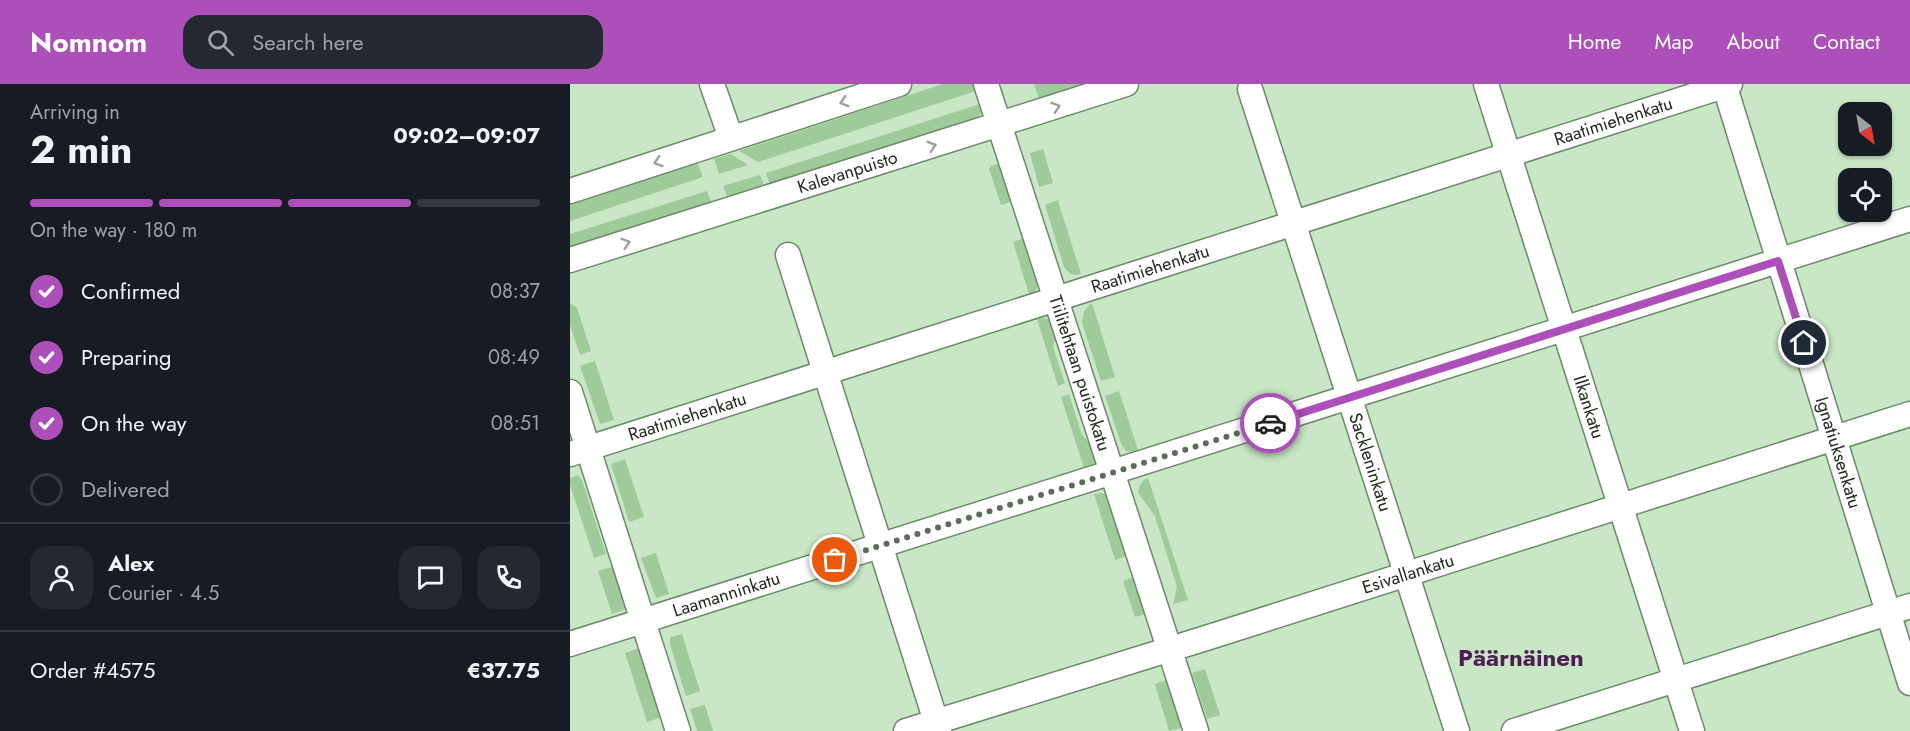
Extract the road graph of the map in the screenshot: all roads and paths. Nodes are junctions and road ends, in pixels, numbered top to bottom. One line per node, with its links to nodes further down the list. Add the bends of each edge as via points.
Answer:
1 (712, 84): 9 (street)
2 (899, 84): 9 (street, one-way to 9)
3 (986, 84): 8 (street, Tiilitehtaan puistokatu)
4 (1126, 84): 8 (street, Kalevanpuisto, one-way to 4)
5 (1485, 84): 10 (street, Ilkankatu)
6 (1726, 85): 10 (street, Raatimiehenkatu); 16 (street, Ignatiuksenkatu)
7 (1250, 88): 13 (street, Sackleninkatu)
8 (1000, 125): 15 (street, Kalevanpuisto, one-way to 8); 17 (street, Tiilitehtaan puistokatu)
9 (731, 138): 11 (street, one-way to 11)
10 (1509, 155): 13 (street, Raatimiehenkatu); 18 (street, Ilkankatu)
11 (570, 191)
12 (1910, 219): 16 (street, Laamanninkatu)
13 (1294, 223): 17 (street, Raatimiehenkatu); 21 (street, Sackleninkatu)
14 (789, 255): 19 (street)
15 (570, 260)
16 (1778, 261): 18 (street, Laamanninkatu); 23 (street, Ignatiuksenkatu)
17 (1056, 299): 19 (street, Raatimiehenkatu); 25 (street, Tiilitehtaan puistokatu)
18 (1565, 329): 21 (street, Laamanninkatu); 26 (street, Ilkankatu)
19 (826, 372): 24 (street, Raatimiehenkatu); 27 (street)
20 (570, 392): 24 (street)
21 (1349, 398): 25 (street, Laamanninkatu); 28 (street, Sackleninkatu)
22 (1910, 414): 23 (street, Esivallankatu)
23 (1834, 438): 26 (street, Esivallankatu); 29 (street, Ignatiuksenkatu)
24 (579, 451): 30 (street)
25 (1112, 473): 27 (street, Laamanninkatu); 32 (street, Tiilitehtaan puistokatu)
26 (1622, 506): 28 (street, Esivallankatu); 33 (street, Ilkankatu)
27 (880, 546): 30 (street, Laamanninkatu); 35 (street)
28 (1406, 575): 32 (street, Esivallankatu); 39 (street, Sackleninkatu)
29 (1899, 610): 33 (street); 34 (street, Ignatiuksenkatu)
30 (643, 620): 31 (street, Laamanninkatu); 36 (street)
31 (570, 644)
32 (1170, 649): 35 (street, Esivallankatu); 38 (street, Tiilitehtaan puistokatu)
33 (1676, 681): 40 (street); 41 (street, Ilkankatu)
34 (1910, 683)
35 (938, 726): 37 (street, Esivallankatu)
36 (678, 731)
37 (906, 731)
38 (1196, 731)
39 (1457, 731)
40 (1514, 731)
41 (1692, 731)

